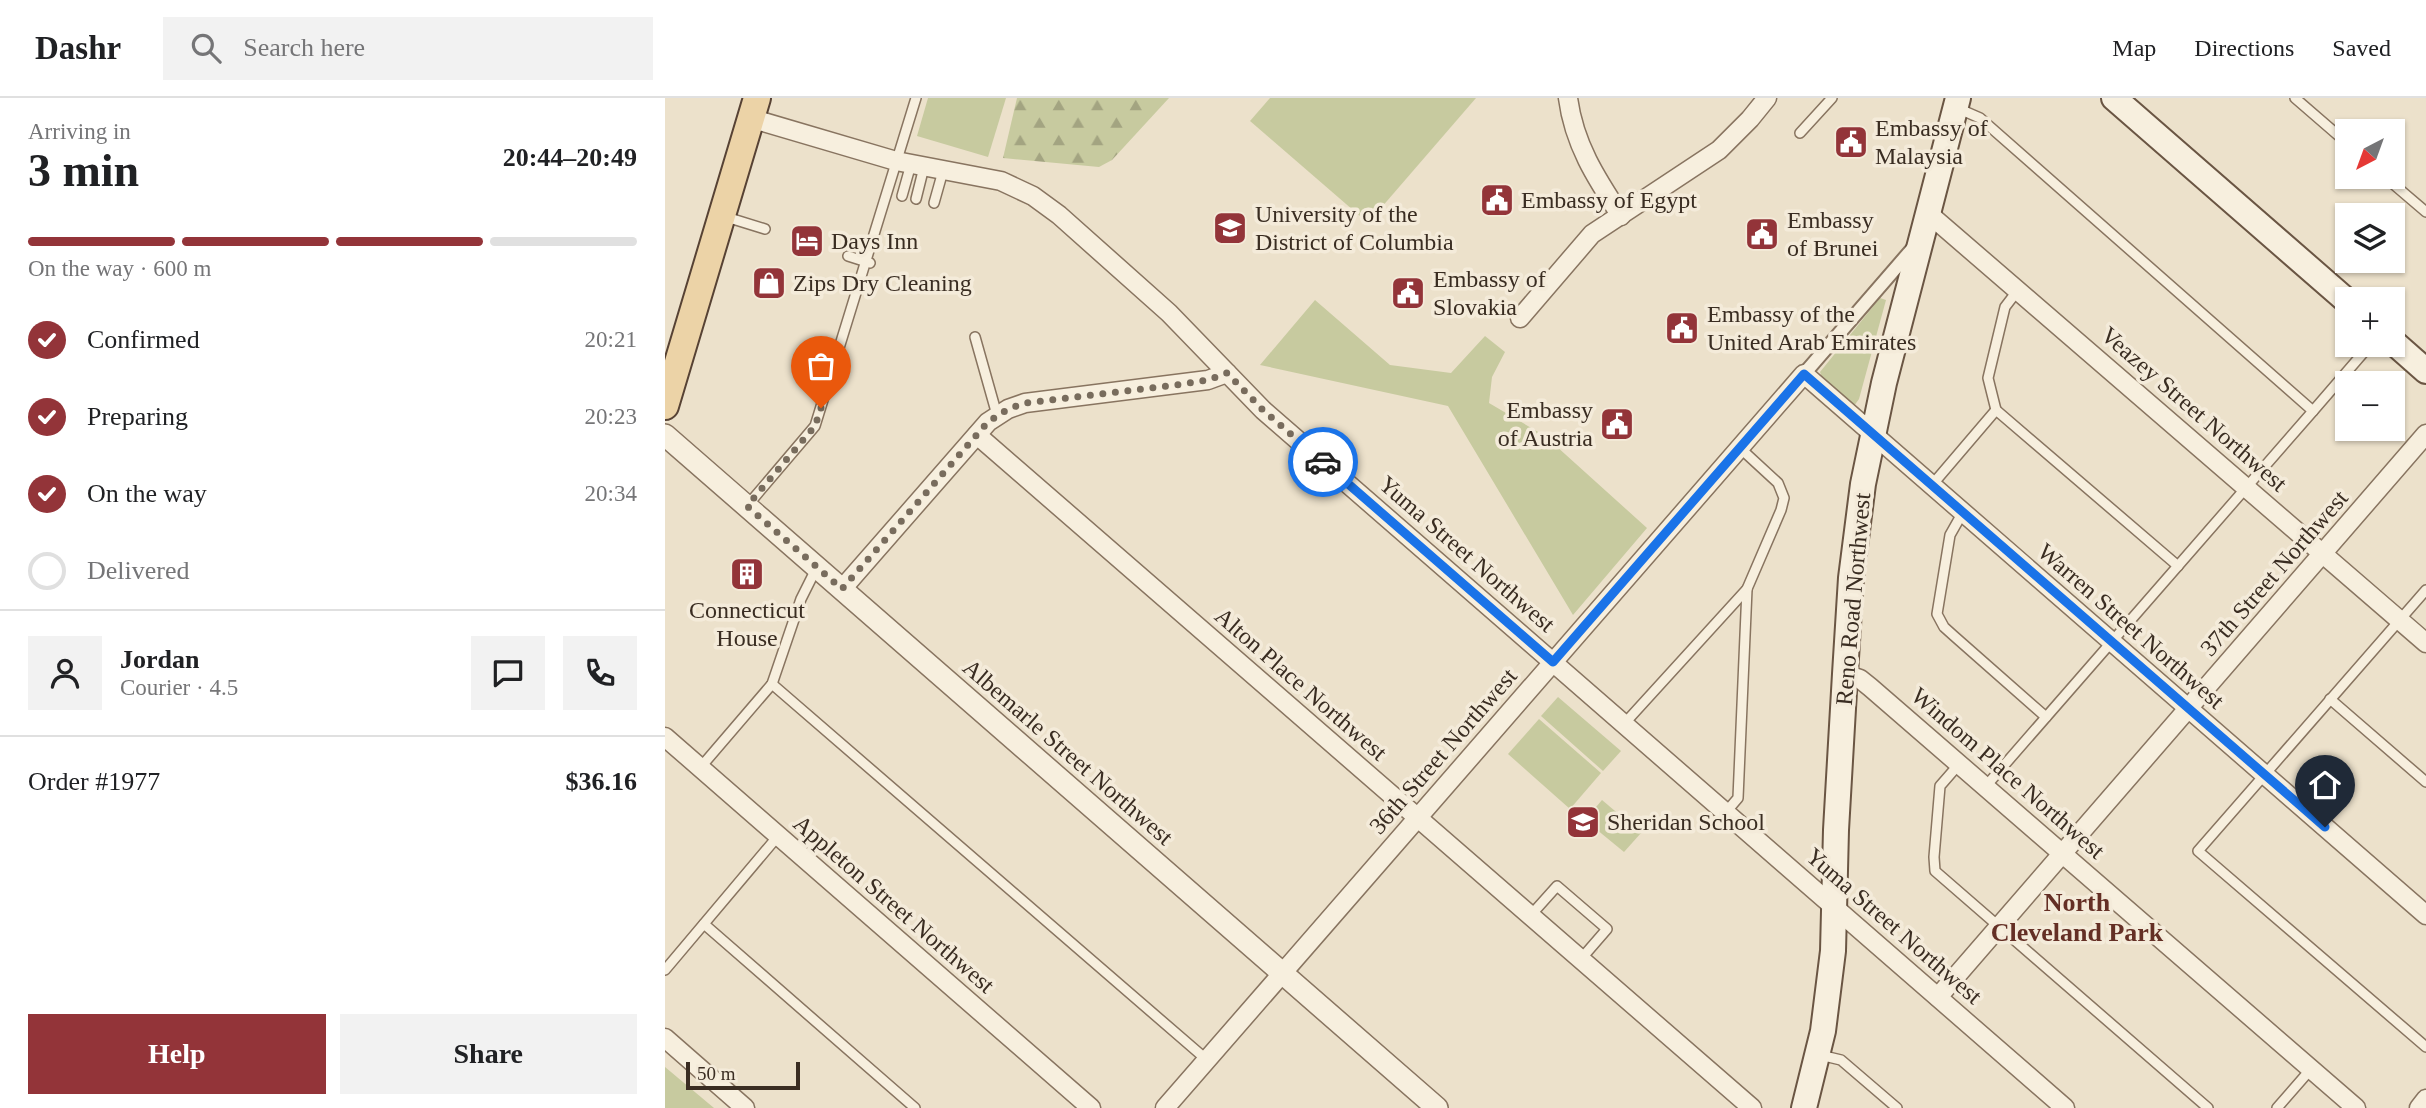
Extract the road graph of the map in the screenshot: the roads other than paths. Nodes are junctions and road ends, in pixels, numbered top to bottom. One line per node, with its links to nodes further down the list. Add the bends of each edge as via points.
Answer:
1 (916, 98): 11 (lane)
2 (1568, 98): 19 (street, via 1583,153)
3 (1767, 98): 19 (street, via 1719,150)
4 (1832, 98): 9 (lane)
5 (2115, 98): 25 (main road)
6 (2295, 98): 10 (lane)
7 (1957, 103): 20 (main road, Reno Road Northwest); 35 (lane, via 1980,118)
8 (753, 108): 11 (street, Yuma Street Northwest); 18 (main road)
9 (1800, 133)
10 (2335, 133)
11 (910, 164): 12 (street, Yuma Street Northwest); 14 (lane); 15 (lane); 23 (lane)
12 (943, 171): 16 (lane); 31 (street, Yuma Street Northwest, via 1001,181 1046,205 1154,299)
13 (2399, 189): 17 (lane)
14 (902, 196)
15 (916, 199)
16 (934, 203)
17 (2426, 212)
18 (722, 216): 21 (lane); 33 (main road)
19 (1621, 216): 26 (street, via 1592,234)
20 (1926, 225): 24 (street, Veazey Street Northwest); 32 (street, 36th Street Northwest); 37 (main road, Reno Road Northwest)
21 (765, 229)
22 (848, 256): 23 (lane)
23 (868, 263): 44 (lane, via 815,426)
24 (2018, 290): 34 (lane, via 2005,307 1988,378); 43 (street, Veazey Street Northwest)
25 (2335, 290)
26 (1520, 318)
27 (975, 337): 36 (lane)
28 (2405, 352): 30 (main road)
29 (2360, 357): 35 (lane)
30 (2426, 370)
31 (1227, 373): 36 (street, via 1177,385 1025,403); 55 (street, Yuma Street Northwest, via 1263,410)
32 (1804, 374): 37 (street, Warren Street Northwest); 41 (street, 36th Street Northwest)
33 (665, 406)
34 (1996, 410): 42 (lane); 47 (lane)
35 (2313, 411): 43 (lane)
36 (997, 415): 39 (street)
37 (1873, 434): 42 (street, Warren Street Northwest); 56 (main road, Reno Road Northwest, via 1857,526)
38 (665, 435): 44 (street, Albemarle Street Northwest)
39 (977, 435): 49 (street); 69 (street, Alton Place Northwest)
40 (2426, 435): 46 (street, 37th Street Northwest)
41 (1739, 448): 50 (lane, via 1779,483 1784,498); 55 (street, 36th Street Northwest)
42 (1932, 485): 45 (street, Warren Street Northwest)
43 (2247, 487): 46 (street, Veazey Street Northwest); 47 (lane)
44 (747, 506): 48 (street, Albemarle Street Northwest)
45 (1963, 512): 53 (street, Warren Street Northwest); 60 (lane, via 1950,535 1937,614 1944,627)
46 (2323, 553): 52 (street, Veazey Street Northwest); 59 (street, 37th Street Northwest)
47 (2178, 566): 53 (lane)
48 (817, 567): 49 (street, Albemarle Street Northwest); 57 (lane)
49 (842, 589): 79 (street, Albemarle Street Northwest)
50 (1747, 589): 61 (lane); 68 (lane, via 1738,798)
51 (2426, 590): 52 (lane)
52 (2400, 620): 54 (street, Veazey Street Northwest); 58 (lane)
53 (2112, 641): 59 (street, Warren Street Northwest); 60 (lane)
54 (2426, 643)
55 (1553, 662): 61 (street, Yuma Street Northwest); 69 (street, 36th Street Northwest)
56 (1845, 674): 63 (street, Windom Place Northwest, via 1870,687); 72 (main road, Reno Road Northwest)
57 (772, 684): 64 (lane); 84 (lane)
58 (2330, 699): 65 (lane); 66 (lane)
59 (2189, 708): 65 (street, Warren Street Northwest); 71 (street, 37th Street Northwest)
60 (2046, 717): 67 (lane)
61 (1625, 724): 68 (street, Yuma Street Northwest)
62 (665, 737): 64 (street, Appleton Street Northwest)
63 (1960, 763): 67 (street, Windom Place Northwest); 76 (lane, via 1940,786 1935,871)
64 (700, 768): 70 (street, Appleton Street Northwest)
65 (2264, 774): 74 (street, Warren Street Northwest); 82 (lane, via 2198,850)
66 (2426, 782)
67 (1986, 786): 71 (street, Windom Place Northwest)
68 (1726, 812): 72 (street, Yuma Street Northwest)
69 (1418, 817): 73 (street, Alton Place Northwest); 79 (street, 36th Street Northwest)
70 (778, 836): 75 (lane); 89 (street, Appleton Street Northwest)
71 (2063, 852): 76 (street, 37th Street Northwest); 85 (street, Windom Place Northwest)
72 (1835, 908): 80 (street, Yuma Street Northwest); 83 (main road, Reno Road Northwest)
73 (1531, 915): 77 (street, Alton Place Northwest); 77 (lane, via 1557,886 1607,929)
74 (2426, 915)
75 (704, 923): 78 (lane); 88 (lane)
76 (1999, 926): 80 (street, 37th Street Northwest); 96 (lane)
77 (1581, 959): 92 (street, Alton Place Northwest)
78 (665, 970)
79 (1282, 974): 84 (street, 36th Street Northwest); 91 (street, Albemarle Street Northwest)
80 (1938, 997): 95 (street, Yuma Street Northwest)
81 (667, 1043): 87 (street)
82 (2426, 1047)
83 (1819, 1054): 93 (main road, Reno Road Northwest); 94 (lane, via 1841,1060)
84 (1206, 1060): 90 (street, 36th Street Northwest)
85 (2311, 1069): 97 (lane); 98 (street, Windom Place Northwest)
86 (2426, 1100): 99 (street)
87 (745, 1108)
88 (915, 1108)
89 (1091, 1108)
90 (1165, 1108)
91 (1437, 1108)
92 (1752, 1108)
93 (1804, 1108)
94 (1897, 1108)
95 (2065, 1108)
96 (2208, 1108)
97 (2277, 1108)
98 (2356, 1108)
99 (2419, 1108)

